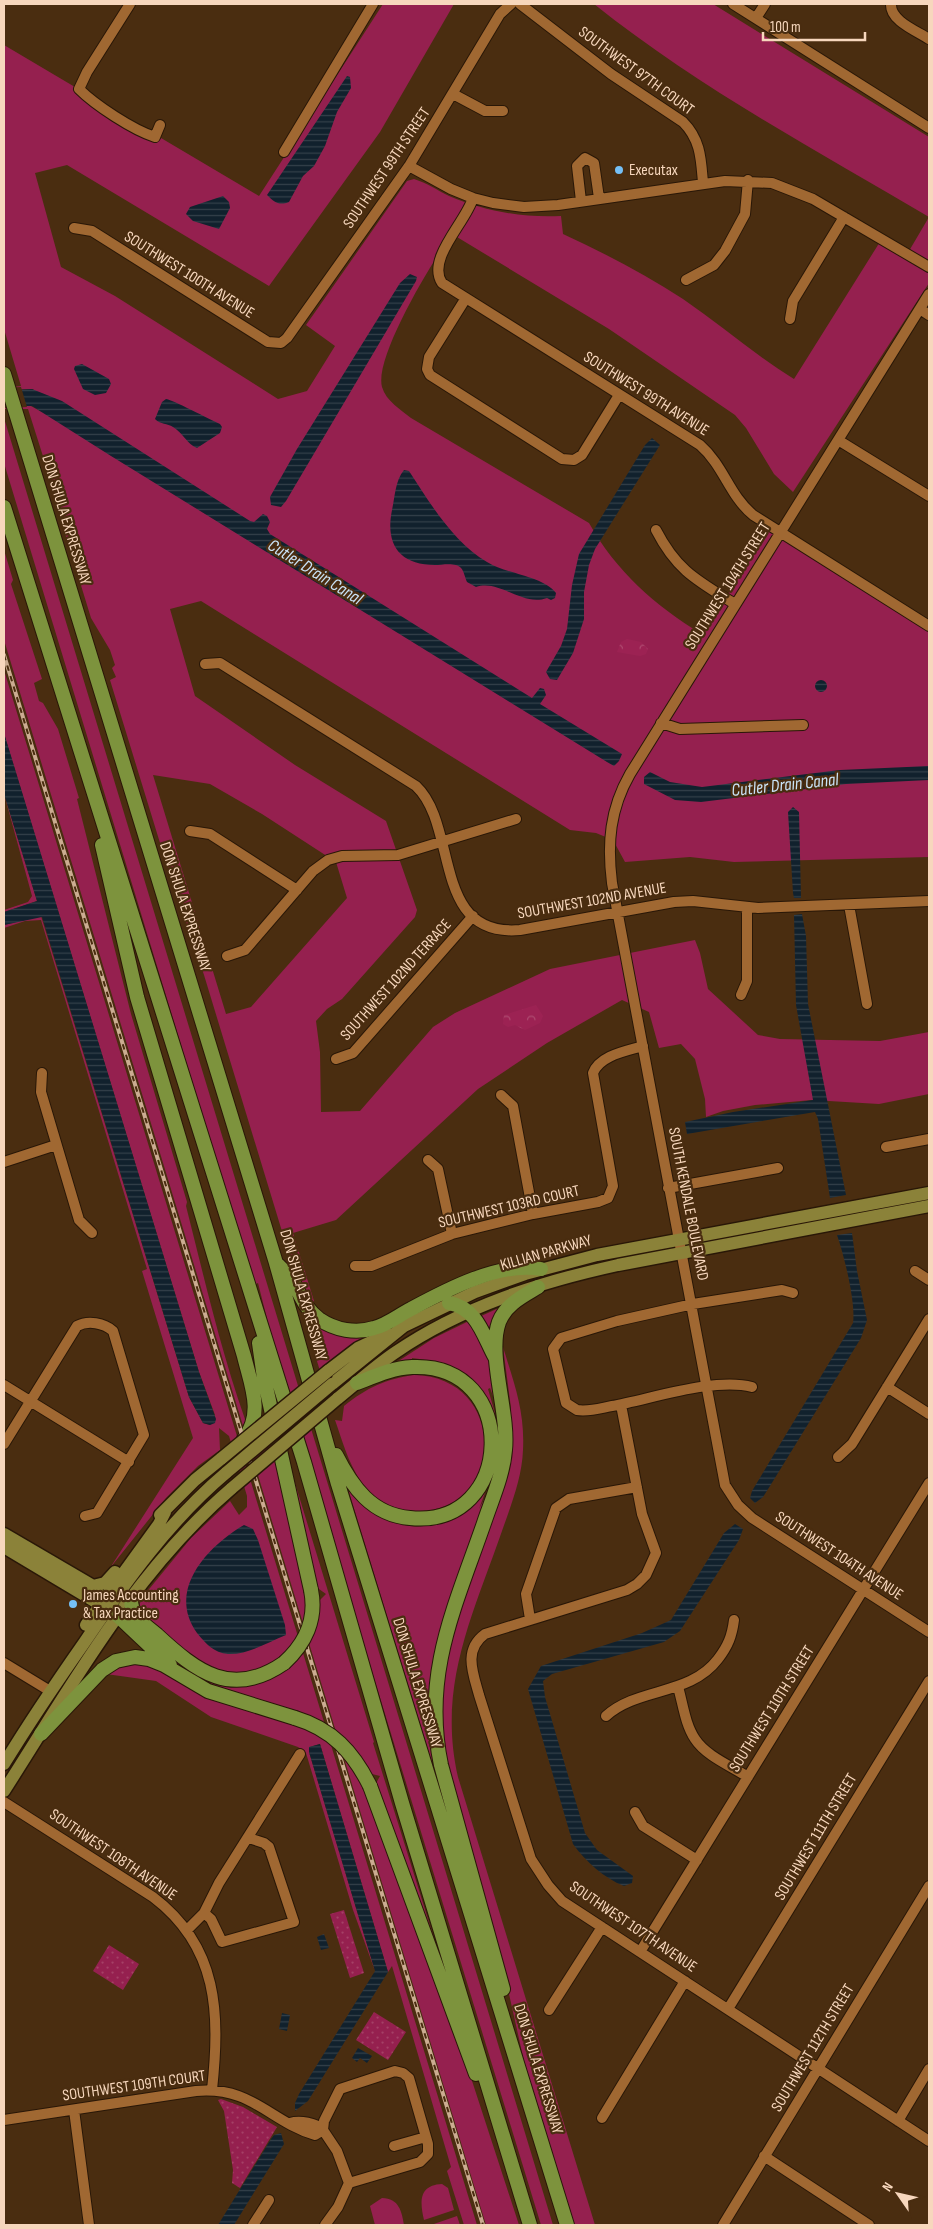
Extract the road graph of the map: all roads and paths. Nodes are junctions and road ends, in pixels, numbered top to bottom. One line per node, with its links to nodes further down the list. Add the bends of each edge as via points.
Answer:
1 (130, 4): 12 (street, via 79,89 124,122 149,135 155,137)
2 (373, 4): 14 (street)
3 (520, 4): 17 (street, SOUTHWEST 97TH COURT, via 611,74 683,122 699,147)
4 (734, 4): 8 (street)
5 (765, 4): 8 (street)
6 (891, 6): 9 (street, via 897,18)
7 (507, 7): 10 (street, SOUTHWEST 99TH STREET)
8 (756, 18): 13 (street)
9 (929, 39)
10 (453, 94): 11 (street, via 485,111); 15 (street, SOUTHWEST 99TH STREET)
11 (503, 111)
12 (160, 125)
13 (929, 128)
14 (284, 152)
15 (409, 166): 18 (street); 30 (street, SOUTHWEST 99TH STREET)
16 (748, 180): 17 (street); 21 (street, via 789,188); 24 (street, via 745,214 725,251 714,265)
17 (703, 183): 19 (street)
18 (473, 198): 20 (street, via 524,207); 26 (street, SOUTHWEST 99TH AVENUE, via 438,266 442,283)
19 (599, 198): 20 (street); 20 (street, via 594,163 585,158 577,166)
20 (582, 201)
21 (844, 217): 23 (street); 29 (street, via 793,301)
22 (74, 228): 30 (street, SOUTHWEST 100TH AVENUE, via 92,231 268,342 278,344)
23 (929, 267)
24 (686, 280)
25 (929, 294): 27 (street, SOUTHWEST 104TH STREET)
26 (466, 298): 32 (street, SOUTHWEST 99TH AVENUE); 32 (street, via 429,357 427,368 432,376 563,459 574,460 582,455)
27 (920, 309): 28 (street); 33 (street, SOUTHWEST 104TH STREET)
28 (929, 315)
29 (790, 319)
30 (287, 338)
31 (6, 380): 74 (highway, DON SHULA EXPRESSWAY)
32 (619, 395): 37 (street, SOUTHWEST 99TH AVENUE, via 700,445 717,461 742,505)
33 (838, 440): 34 (street); 37 (street, SOUTHWEST 104TH STREET)
34 (929, 496)
35 (4, 507): 43 (highway)
36 (656, 530): 38 (street, via 683,570)
37 (780, 533): 38 (street, SOUTHWEST 104TH STREET); 39 (street, SOUTHWEST 99TH AVENUE)
38 (735, 604): 41 (street, SOUTHWEST 104TH STREET)
39 (929, 626)
40 (204, 664): 46 (street, SOUTHWEST 102ND AVENUE, via 220,663 412,784 429,803)
41 (661, 722): 42 (street, via 680,729); 51 (street, SOUTHWEST 104TH STREET, via 626,781 614,810 608,850)
42 (803, 725)
43 (96, 802): 85 (highway); 97 (highway, via 102,853 137,997 256,1402 256,1415)
44 (516, 819): 46 (street)
45 (190, 831): 47 (street, via 210,834)
46 (441, 842): 47 (street, via 398,855 333,857 319,865); 52 (street, SOUTHWEST 102ND AVENUE, via 457,896)
47 (297, 890): 53 (street, via 245,950)
48 (929, 900): 49 (street, SOUTHWEST 102ND AVENUE)
49 (849, 905): 50 (street, SOUTHWEST 102ND AVENUE); 55 (street)
50 (747, 908): 51 (street, SOUTHWEST 102ND AVENUE, via 683,901); 54 (street, via 747,981)
51 (618, 912): 52 (street, SOUTHWEST 102ND AVENUE, via 511,931 488,925); 56 (street, SOUTH KENDALE BOULEVARD)
52 (473, 916): 57 (street, SOUTHWEST 102ND TERRACE, via 353,1053)
53 (227, 956)
54 (742, 995)
55 (867, 1004)
56 (643, 1046): 66 (street, SOUTH KENDALE BOULEVARD); 69 (street, SOUTHWEST 103RD COURT, via 613,1056 595,1069 593,1079 614,1186 612,1194 598,1202)
57 (336, 1059)
58 (42, 1073): 61 (street, via 41,1092)
59 (501, 1095): 69 (street, via 513,1106)
60 (929, 1139): 62 (street)
61 (56, 1145): 64 (street); 70 (street, via 79,1220)
62 (886, 1147)
63 (428, 1160): 71 (street, via 438,1170)
64 (4, 1162)
65 (778, 1168): 66 (street)
66 (668, 1188): 72 (street, SOUTH KENDALE BOULEVARD)
67 (929, 1193): 72 (main road, KILLIAN PARKWAY)
68 (929, 1206): 73 (main road, KILLIAN PARKWAY)
69 (533, 1214): 71 (street, SOUTHWEST 103RD COURT)
70 (92, 1233)
71 (452, 1234): 75 (street, SOUTHWEST 103RD COURT, via 371,1266)
72 (678, 1240): 73 (street, SOUTH KENDALE BOULEVARD); 76 (main road, KILLIAN PARKWAY, via 597,1254)
73 (682, 1253): 79 (main road, KILLIAN PARKWAY, via 600,1269); 82 (street, SOUTH KENDALE BOULEVARD)
74 (276, 1263): 76 (highway, via 291,1279 300,1299 314,1315 334,1327 356,1331 378,1327 480,1278 524,1266); 96 (highway, DON SHULA EXPRESSWAY)
75 (356, 1266)
76 (541, 1269): 81 (main road, KILLIAN PARKWAY)
77 (915, 1271): 78 (street)
78 (929, 1280)
79 (538, 1287): 83 (main road, KILLIAN PARKWAY); 87 (highway, via 515,1301 503,1315 498,1329)
80 (793, 1293): 82 (street, via 782,1290)
81 (449, 1304): 83 (highway, via 464,1307); 86 (main road, KILLIAN PARKWAY)
82 (693, 1304): 90 (street, SOUTH KENDALE BOULEVARD); 94 (street, via 617,1321 556,1342 553,1349 566,1402 575,1409 586,1411)
83 (470, 1312): 87 (highway); 88 (main road, KILLIAN PARKWAY, via 409,1343)
84 (929, 1319): 92 (street)
85 (257, 1320): 110 (highway, bridge, via 264,1378 311,1590 313,1606 308,1631 298,1649 284,1663 262,1676 230,1680 208,1674 184,1660 139,1619 132,1611); 143 (highway, via 304,1462)
86 (404, 1326): 97 (main road, bridge, via 358,1348); 111 (main road, KILLIAN PARKWAY, bridge, via 227,1472 169,1527)
87 (497, 1359): 138 (highway, via 506,1421 504,1460 444,1639 436,1674 434,1711 441,1765 490,1935)
88 (357, 1383): 96 (highway, via 396,1369 422,1367 446,1372 466,1385 483,1405 492,1428 491,1459 479,1487 462,1505 439,1516 414,1519 390,1514 368,1501 352,1483); 110 (main road, KILLIAN PARKWAY, bridge, via 181,1535)
89 (4, 1386): 93 (street)
90 (708, 1387): 91 (street, via 739,1384); 94 (street); 103 (street, SOUTH KENDALE BOULEVARD, via 724,1479)
91 (752, 1387)
92 (887, 1387): 95 (street); 99 (street, via 852,1444)
93 (30, 1401): 98 (street); 100 (street); 100 (street, via 77,1326 104,1324 114,1332 143,1430 143,1437)
94 (621, 1404): 102 (street)
95 (929, 1414)
96 (323, 1427): 138 (highway, DON SHULA EXPRESSWAY, via 452,1858)
97 (244, 1439): 104 (main road, bridge, via 195,1480)
98 (4, 1444)
99 (838, 1457)
100 (129, 1462): 105 (street, via 97,1513)
101 (929, 1483): 109 (street, SOUTHWEST 110TH STREET)
102 (637, 1487): 112 (street, via 560,1504 526,1594); 112 (street, via 645,1524 655,1549 651,1567 642,1580 633,1587)
103 (735, 1501): 109 (street, SOUTHWEST 104TH AVENUE, via 756,1520)
104 (165, 1512): 108 (main road, via 150,1524 108,1580 100,1586); 111 (main road)
105 (85, 1516)
106 (4, 1534): 108 (main road)
107 (4, 1547): 111 (main road)
108 (93, 1586): 111 (main road)
109 (863, 1589): 114 (street, SOUTHWEST 104TH AVENUE); 124 (street, SOUTHWEST 110TH STREET)
110 (130, 1600): 111 (main road)
111 (108, 1607): 116 (highway); 119 (main road); 121 (main road, via 63,1698)
112 (530, 1618): 132 (street, SOUTHWEST 107TH AVENUE, via 485,1634 473,1648 472,1670 537,1871 559,1898)
113 (734, 1620): 118 (street, via 731,1640 715,1664 701,1677)
114 (929, 1632)
115 (4, 1663): 119 (street)
116 (176, 1671): 121 (highway, via 142,1658 116,1661 102,1670); 143 (highway, bridge, via 208,1691 316,1726 340,1742 358,1764 370,1786 478,2081)
117 (929, 1680): 136 (street, SOUTHWEST 111TH STREET)
118 (678, 1687): 120 (street, via 618,1706); 124 (street, via 697,1741)
119 (50, 1691): 123 (main road)
120 (606, 1716)
121 (41, 1734): 125 (main road)
122 (300, 1754): 128 (street)
123 (4, 1764)
124 (748, 1777): 129 (street, SOUTHWEST 110TH STREET)
125 (4, 1791)
126 (4, 1802): 133 (street, SOUTHWEST 108TH AVENUE, via 153,1897)
127 (635, 1812): 129 (street, via 644,1826)
128 (249, 1838): 131 (street, via 219,1883); 131 (street, via 269,1847 294,1922 222,1942 211,1919)
129 (697, 1860): 134 (street, SOUTHWEST 110TH STREET)
130 (929, 1886): 139 (street, SOUTHWEST 112TH STREET)
131 (204, 1913): 133 (street)
132 (602, 1927): 134 (street, SOUTHWEST 107TH AVENUE); 137 (street)
133 (187, 1930): 141 (street, SOUTHWEST 108TH AVENUE, via 203,1956 213,1990)
134 (640, 1952): 135 (street, SOUTHWEST 107TH AVENUE)
135 (685, 1981): 136 (street, SOUTHWEST 107TH AVENUE); 144 (street)
136 (728, 2009): 139 (street, SOUTHWEST 107TH AVENUE)
137 (549, 2010)
138 (519, 2066): 158 (highway, DON SHULA EXPRESSWAY)
139 (818, 2068): 146 (street, SOUTHWEST 107TH AVENUE); 151 (street, SOUTHWEST 112TH STREET)
140 (929, 2069): 146 (street)
141 (212, 2090): 142 (street, SOUTHWEST 109TH COURT); 147 (street, SOUTHWEST 109TH COURT, via 240,2096 290,2123 294,2129 315,2135)
142 (74, 2110): 145 (street, SOUTHWEST 109TH COURT); 155 (street)
143 (495, 2116): 157 (highway)
144 (602, 2118)
145 (4, 2120)
146 (898, 2121): 149 (street, SOUTHWEST 107TH AVENUE)
147 (323, 2130): 148 (street, via 324,2121 340,2089 397,2071 409,2078); 152 (street, via 337,2151)
148 (426, 2136): 150 (street); 152 (street, via 429,2149 422,2161)
149 (929, 2141)
150 (394, 2146)
151 (764, 2156): 159 (street, SOUTHWEST 112TH STREET); 160 (street)
152 (349, 2183): 156 (street, via 338,2207)
153 (269, 2200): 154 (street)
154 (257, 2224)
155 (89, 2225)
156 (324, 2225)
157 (530, 2225)
158 (567, 2225)
159 (723, 2225)
160 (870, 2225)

